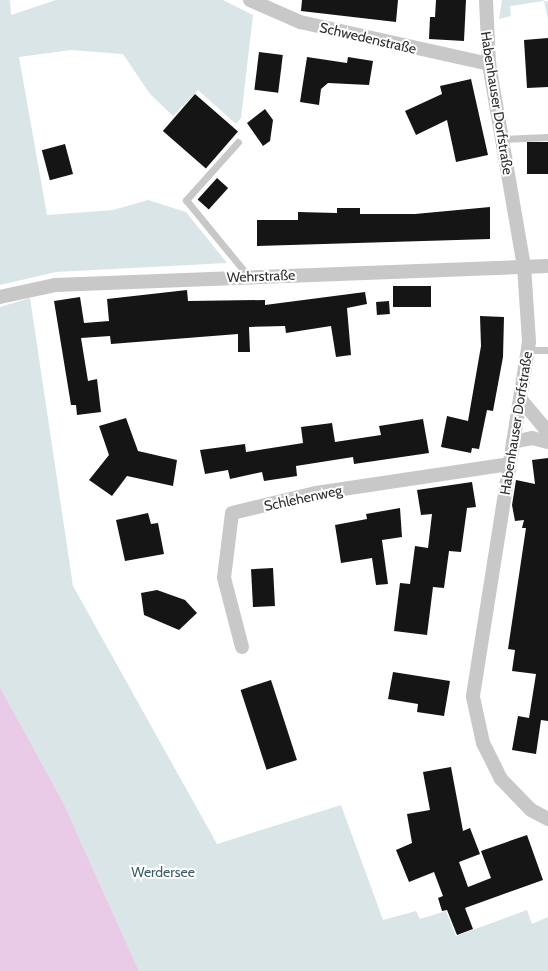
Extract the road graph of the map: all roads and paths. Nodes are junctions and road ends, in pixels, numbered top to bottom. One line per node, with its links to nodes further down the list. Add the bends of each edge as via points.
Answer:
1 (250, 0): 3 (street, Schwedenstraße, via 300,22)
2 (486, 0): 3 (street, Habenhauser Dorfstraße)
3 (489, 64): 5 (street, Habenhauser Dorfstraße)
4 (548, 137): 5 (lane)
5 (502, 139): 7 (street, Habenhauser Dorfstraße)
6 (238, 142): 9 (lane, via 186,200)
7 (524, 266): 8 (street, Wehrstraße); 9 (street, Wehrstraße); 11 (street, Habenhauser Dorfstraße)
8 (548, 266)
9 (248, 277): 10 (street, Wehrstraße, via 55,285)
10 (0, 297)
11 (528, 350): 12 (lane); 13 (street, Habenhauser Dorfstraße)
12 (548, 350)
13 (522, 401): 14 (street); 15 (street, Habenhauser Dorfstraße)
14 (548, 432)
15 (513, 442): 16 (street, via 532,438); 17 (street, Habenhauser Dorfstraße)
16 (548, 442)
17 (509, 464): 18 (street, Schlehenweg, via 316,493 232,513 224,578); 19 (street, Habenhauser Dorfstraße, via 474,678 475,712 483,744 501,779 531,810)
18 (242, 647)
19 (548, 819)

